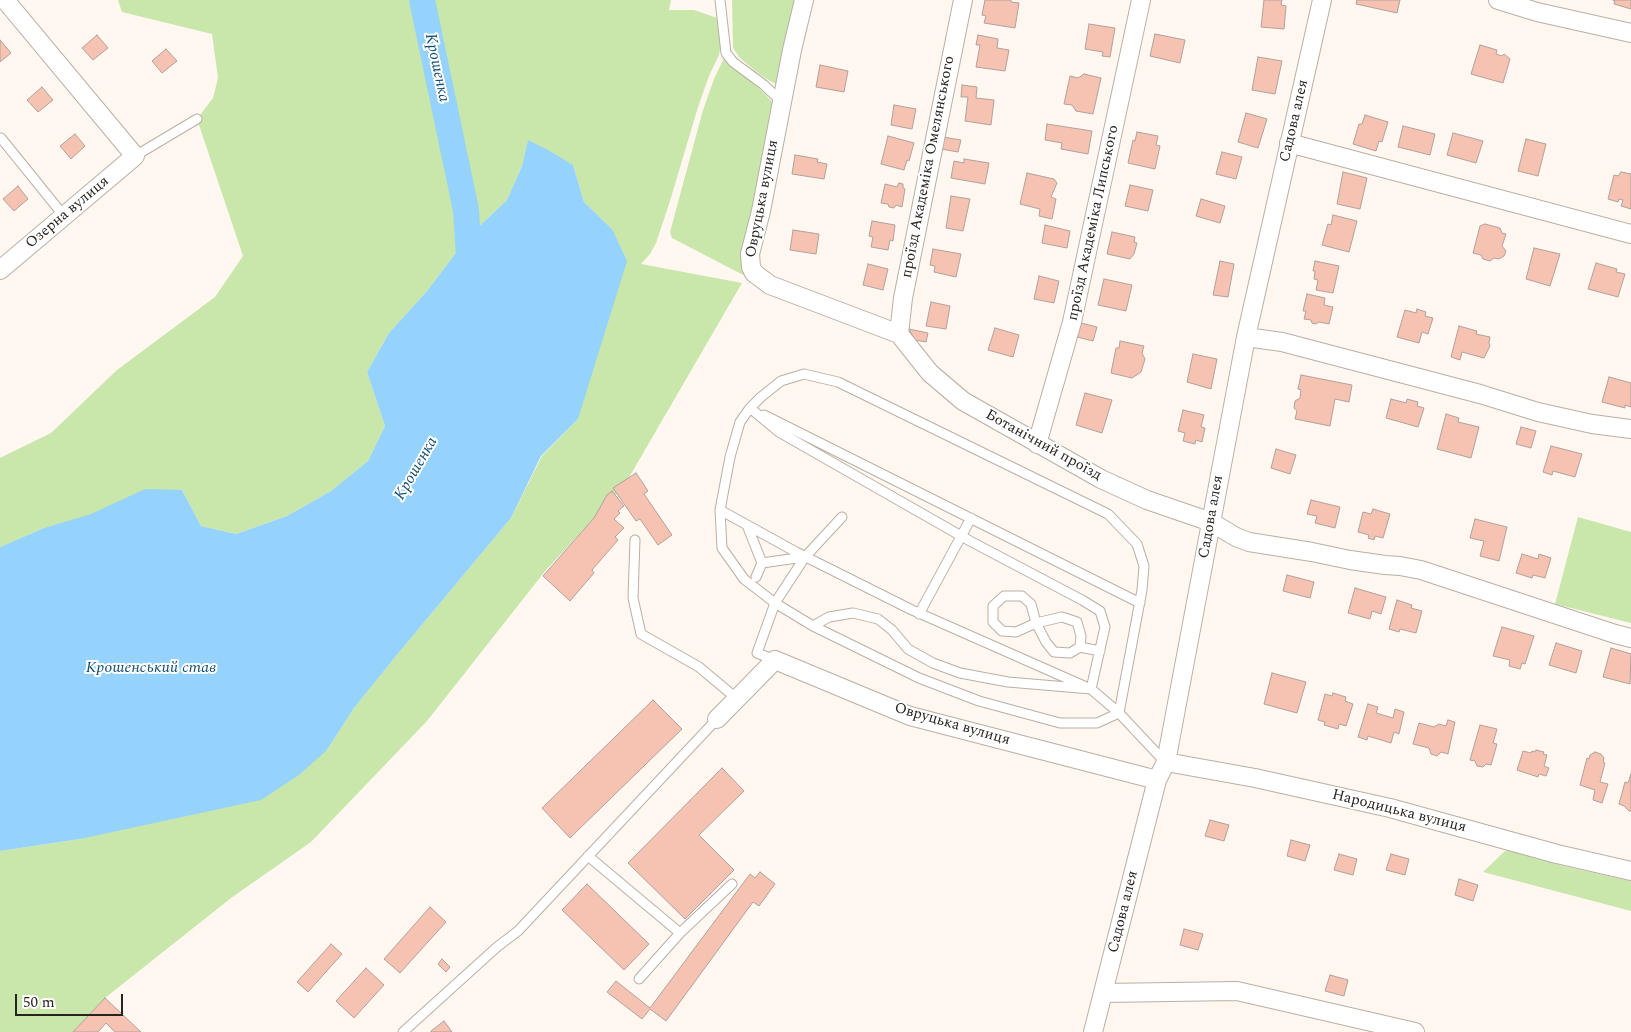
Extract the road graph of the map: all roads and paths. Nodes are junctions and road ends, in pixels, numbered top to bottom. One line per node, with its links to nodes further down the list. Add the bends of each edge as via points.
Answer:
1 (5, 0): 13 (street)
2 (720, 0): 9 (lane, via 726,52 733,62)
3 (804, 0): 9 (street, Овруцька вулиця)
4 (962, 0): 17 (street, проїзд Академіка Омелянського, via 903,298)
5 (1141, 0): 21 (street, проїзд Академіка Липського, via 1072,322)
6 (1322, 0): 12 (street, Садова алея)
7 (1498, 0): 8 (street)
8 (1631, 33)
9 (782, 103): 17 (street, Овруцька вулиця, via 750,254 754,273 770,285)
10 (197, 119): 13 (lane)
11 (1, 138): 14 (lane)
12 (1289, 143): 15 (street); 18 (street, Садова алея)
13 (136, 156): 14 (street, Озерна вулиця)
14 (64, 216): 16 (street, Озерна вулиця)
15 (1631, 234)
16 (0, 270)
17 (899, 334): 21 (street, Ботанічний проїзд, via 946,388)
18 (1246, 337): 20 (street, via 1282,342 1538,412); 25 (street, Садова алея)
19 (750, 408): 22 (lane, via 740,422); 24 (lane); 27 (lane, via 779,432); 32 (lane, via 782,381 804,374 838,382 1108,514 1137,544 1144,566)
20 (1631, 429)
21 (1037, 444): 25 (street, Ботанічний проїзд, via 1147,500)
22 (720, 510): 26 (lane); 33 (lane, via 722,548 744,579)
23 (842, 517): 29 (lane)
24 (971, 518): 27 (lane); 32 (lane)
25 (1211, 522): 37 (street, Ботанічний проїзд, via 1250,542 1421,570); 45 (street, Садова алея)
26 (747, 525): 29 (lane); 30 (lane)
27 (961, 536): 34 (lane); 39 (lane, via 1100,611 1105,627)
28 (634, 540): 42 (lane, via 633,598 641,634 699,667)
29 (804, 557): 30 (lane); 33 (lane); 34 (lane)
30 (762, 563): 31 (lane)
31 (756, 577)
32 (1140, 603): 43 (lane)
33 (775, 604): 36 (lane); 40 (lane, via 757,653)
34 (919, 614): 41 (lane)
35 (1036, 623): 35 (lane, via 1030,604 1022,596 1004,596 994,606 993,622 1002,631 1016,632); 38 (lane, via 1054,652 1070,653); 38 (lane, via 1062,617 1077,622)
36 (813, 626): 41 (lane, via 829,617 853,613 878,619 908,649 960,673 1008,682); 43 (lane, via 920,678 979,701 1060,723 1097,723)
37 (1631, 638)
38 (1080, 647): 39 (lane)
39 (1100, 651): 41 (lane)
40 (775, 660): 42 (street); 46 (street, Овруцька вулиця, via 910,716)
41 (1091, 689): 43 (lane)
42 (736, 698): 44 (street)
43 (1119, 713): 45 (lane)
44 (717, 720): 47 (lane)
45 (1166, 762): 46 (street, Садова алея); 48 (street, Народицька вулиця, via 1390,808)
46 (1157, 780): 52 (street, Садова алея)
47 (588, 856): 50 (lane); 53 (lane, via 518,930)
48 (1631, 871)
49 (732, 884): 50 (lane)
50 (680, 933): 51 (lane)
51 (639, 979)
52 (1103, 993): 54 (street, Садова алея); 55 (street, via 1237,992)
53 (404, 1032)
54 (1094, 1032)
55 (1415, 1032)

